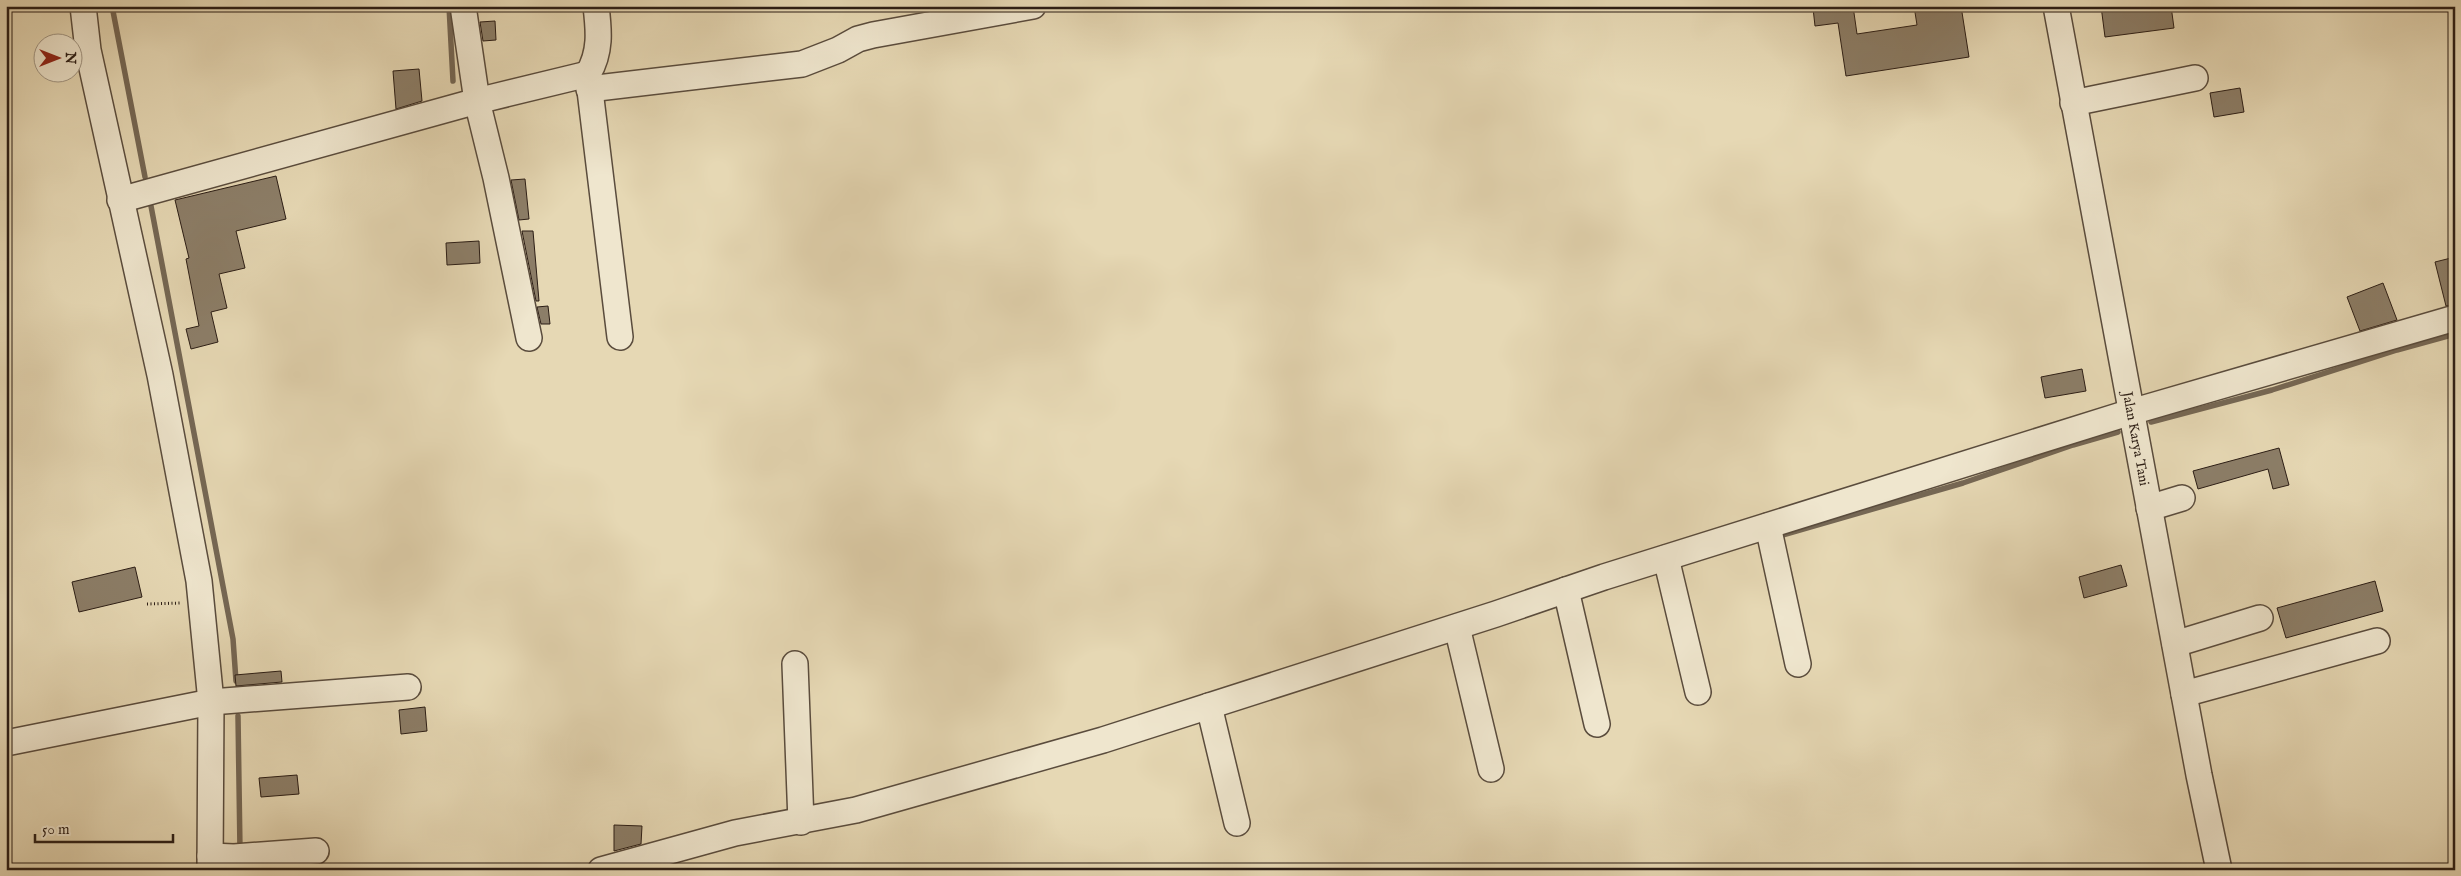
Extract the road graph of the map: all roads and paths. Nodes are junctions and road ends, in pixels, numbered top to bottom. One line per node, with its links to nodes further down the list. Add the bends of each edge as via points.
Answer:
1 (83, 6): 11 (street, via 88,50)
2 (463, 6): 9 (street)
3 (596, 6): 8 (street, via 597,56)
4 (1033, 6): 6 (street)
5 (2056, 6): 10 (street, Jalan Karya Tani)
6 (988, 10): 8 (street, via 858,39 802,64)
7 (2195, 78): 10 (street)
8 (589, 82): 9 (street); 13 (street)
9 (477, 100): 11 (street); 14 (street)
10 (2072, 103): 15 (street, Jalan Karya Tani)
11 (120, 200): 21 (street, via 160,375)
12 (2455, 318): 15 (street)
13 (620, 337)
14 (529, 338)
15 (2131, 412): 17 (street, Jalan Karya Tani); 18 (street)
16 (2182, 498): 17 (street)
17 (2149, 508): 26 (street, Jalan Karya Tani)
18 (1768, 526): 19 (street); 28 (street)
19 (1666, 558): 20 (street); 30 (street)
20 (1566, 590): 24 (street); 34 (street)
21 (202, 602): 22 (path); 32 (street)
22 (147, 604)
23 (2260, 618): 26 (street)
24 (1457, 627): 33 (street); 36 (street)
25 (2377, 640): 31 (street)
26 (2175, 644): 31 (street, Jalan Karya Tani)
27 (795, 664): 37 (street)
28 (1798, 664)
29 (408, 688): 32 (street)
30 (1698, 692)
31 (2184, 694): 41 (street, Jalan Karya Tani)
32 (211, 702): 35 (street); 40 (street)
33 (1209, 706): 37 (street, via 1000,770); 38 (street)
34 (1598, 724)
35 (6, 743)
36 (1491, 769)
37 (801, 822): 42 (street, via 735,833)
38 (1237, 823)
39 (316, 852): 40 (street, via 240,857)
40 (210, 863)
41 (2216, 869)
42 (602, 870)

